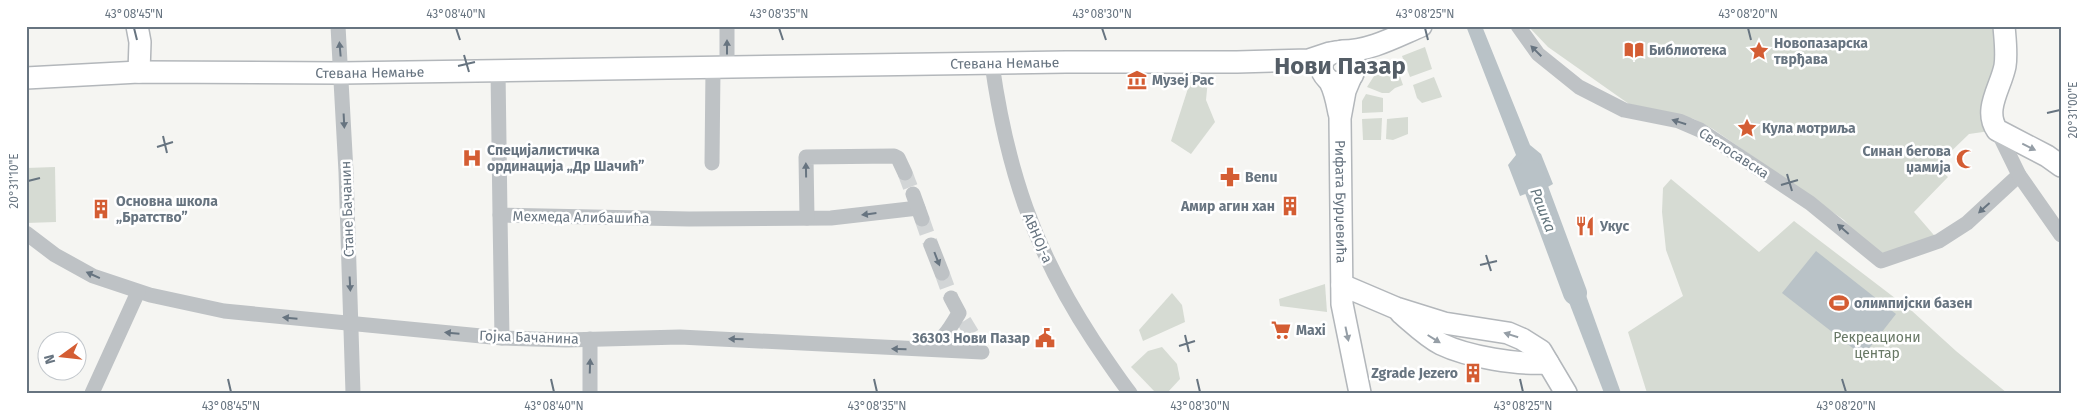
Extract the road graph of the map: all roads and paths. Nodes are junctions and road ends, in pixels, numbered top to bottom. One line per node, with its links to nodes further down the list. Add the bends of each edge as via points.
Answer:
1 (138, 26): 11 (street)
2 (338, 26): 12 (street, Стане Бачанин, one-way to 2)
3 (727, 26): 8 (street, one-way to 3)
4 (1518, 26): 18 (street, Светосавска, one-way to 4, via 1967,223 1939,241 1881,261 1810,203 1700,130 1680,121 1624,110 1579,87 1538,54)
5 (2004, 26): 14 (street, via 2005,64 1991,117)
6 (1417, 27): 9 (street, via 1385,42 1352,51)
7 (992, 64): 8 (street, Стевана Немање); 9 (street, Стевана Немање, via 1309,60); 37 (street, АВНОЈ-а, via 1008,152 1037,239 1057,280)
8 (720, 67): 10 (street, Стевана Немање); 15 (street)
9 (1338, 68): 26 (street, Рифата Бурџевића, via 1345,91 1340,118)
10 (498, 71): 12 (street, Стевана Немање); 20 (street, Мехмеда Алибашића)
11 (139, 72): 12 (street, Стевана Немање); 13 (street, Стевана Немање)
12 (342, 73): 29 (street, Стане Бачанин, one-way to 29)
13 (26, 78)
14 (1997, 130): 16 (street, one-way to 16); 18 (street)
15 (712, 163)
16 (2061, 166)
17 (905, 173): 21 (street, one-way to 17, via 806,157 894,156)
18 (2020, 175): 23 (street)
19 (917, 207): 21 (street, Мехмеда Алибашића, one-way to 21, via 839,218)
20 (500, 215): 21 (street, Мехмеда Алибашића); 30 (street)
21 (807, 218)
22 (26, 233): 27 (street, Гојка Бачанина, one-way to 22, via 93,276 55,255)
23 (2061, 235)
24 (932, 245): 25 (street, one-way to 25)
25 (942, 273)
26 (1342, 285): 38 (street, Рифата Бурџевића, one-way to 38, via 1344,315); 39 (street, via 1396,308 1458,326 1508,333 1522,339 1542,350)
27 (138, 292): 29 (street, Гојка Бачанина, one-way to 27, via 210,309); 34 (street)
28 (951, 298): 33 (street, via 962,317 938,343)
29 (351, 323): 30 (street, Гојка Бачанина, one-way to 29); 35 (street, Стане Бачанин)
30 (502, 338): 31 (street, Гојка Бачанина)
31 (590, 339): 33 (street, Гојка Бачанина, one-way to 31, via 680,337); 36 (street, one-way to 31)
32 (978, 346): 33 (street, Гојка Бачанина)
33 (923, 349)
34 (92, 393)
35 (353, 393)
36 (590, 393)
37 (1130, 393)
38 (1360, 393)
39 (1566, 393)

